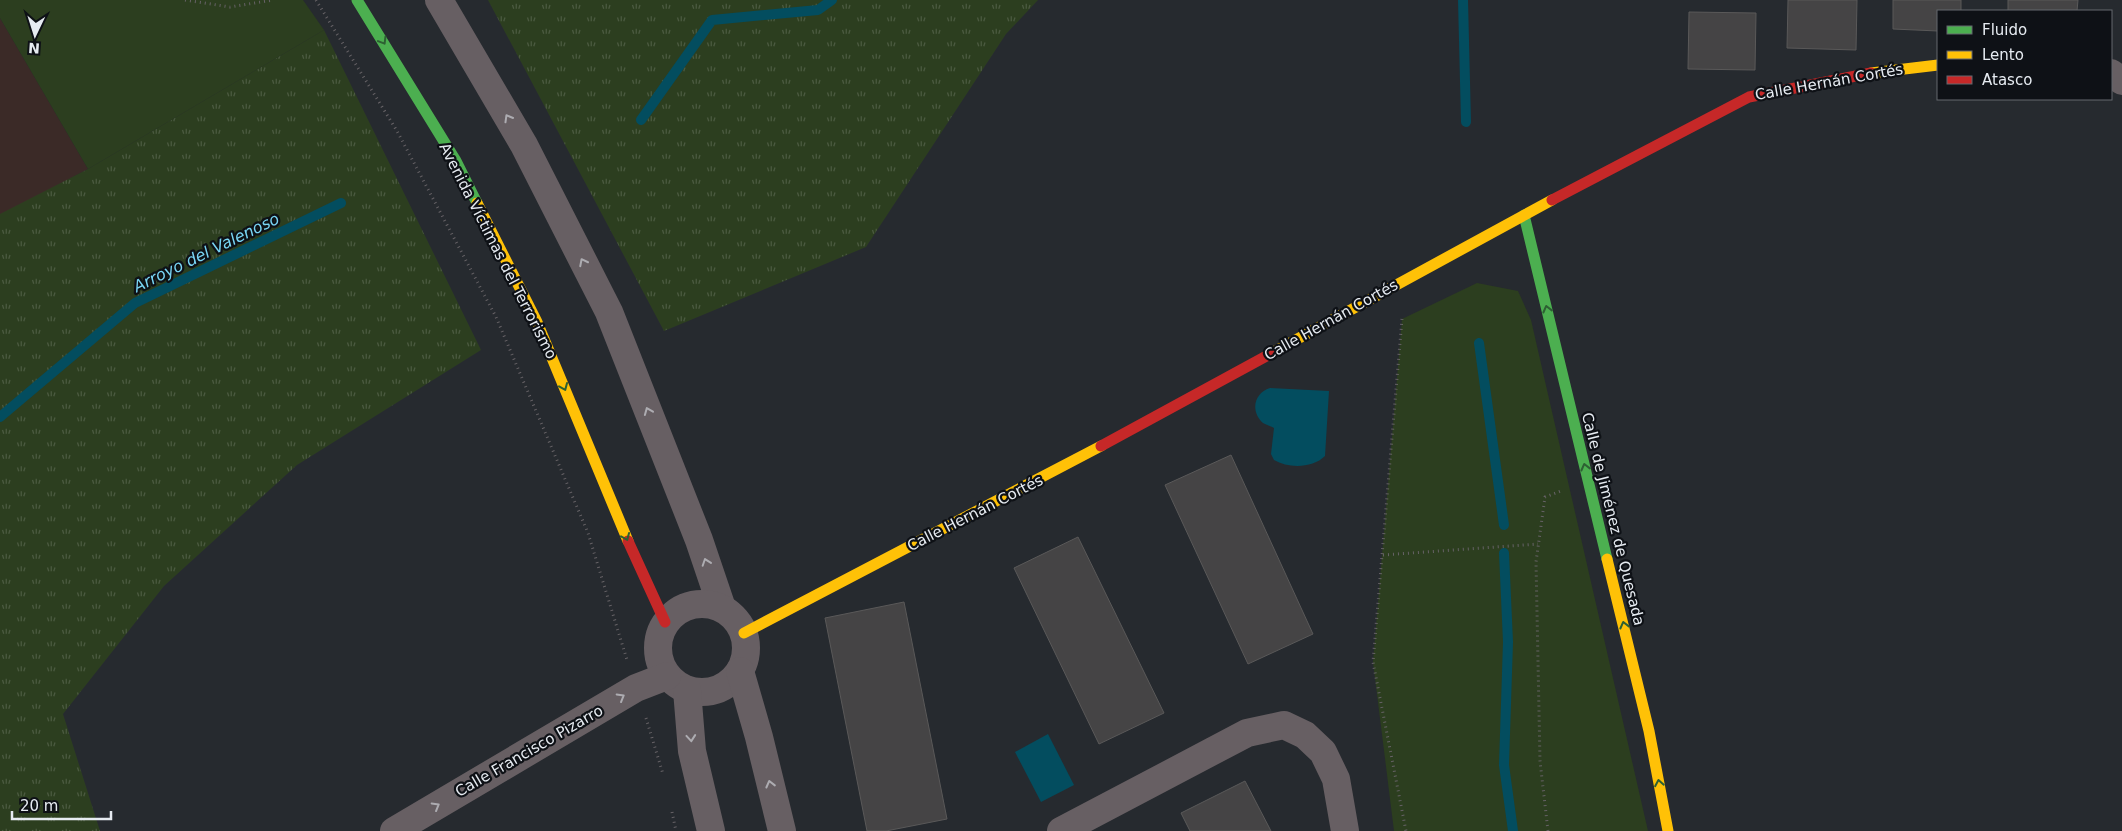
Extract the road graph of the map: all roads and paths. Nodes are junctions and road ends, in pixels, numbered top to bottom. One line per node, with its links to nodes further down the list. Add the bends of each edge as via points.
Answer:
1 (185, 0): 2 (path, via 230,7)
2 (273, 0)
3 (316, 0): 17 (path, via 397,132 496,317 588,532)
4 (357, 0): 13 (street, Avenida Víctimas del Terrorismo, one-way to 13, via 456,161 537,322)
5 (439, 0): 12 (street, one-way to 5, via 696,531 609,312 524,145)
6 (1937, 65): 7 (street, Calle Hernán Cortés, via 1885,70 1749,96)
7 (1524, 215): 14 (street, Calle Hernán Cortés, via 1051,473); 28 (street, Calle de Jiménez de Quesada, one-way to 7, via 1650,731)
8 (1402, 319): 11 (path)
9 (1570, 488): 10 (path, via 1545,497)
10 (1538, 544): 11 (path); 27 (path, via 1540,762)
11 (1382, 555): 26 (path, via 1373,662)
12 (722, 608): 13 (street, via 701,604 681,609); 14 (street, via 731,614)
13 (665, 622): 16 (street, via 658,640 658,659)
14 (744, 633): 15 (street, via 745,659)
15 (740, 671): 16 (street, via 726,685 707,692); 23 (street, one-way to 15)
16 (677, 683): 17 (street, Calle Francisco Pizarro); 22 (street, one-way to 22)
17 (636, 688): 18 (path); 20 (street, Calle Francisco Pizarro, one-way to 17)
18 (664, 777)
19 (670, 804): 21 (path)
20 (394, 831)
21 (676, 831)
22 (711, 831)
23 (782, 831)
24 (1061, 831): 25 (street, via 1247,733 1284,725 1306,735 1323,752 1336,779)
25 (1345, 831)
26 (1406, 831)
27 (1548, 831)
28 (1668, 831)

